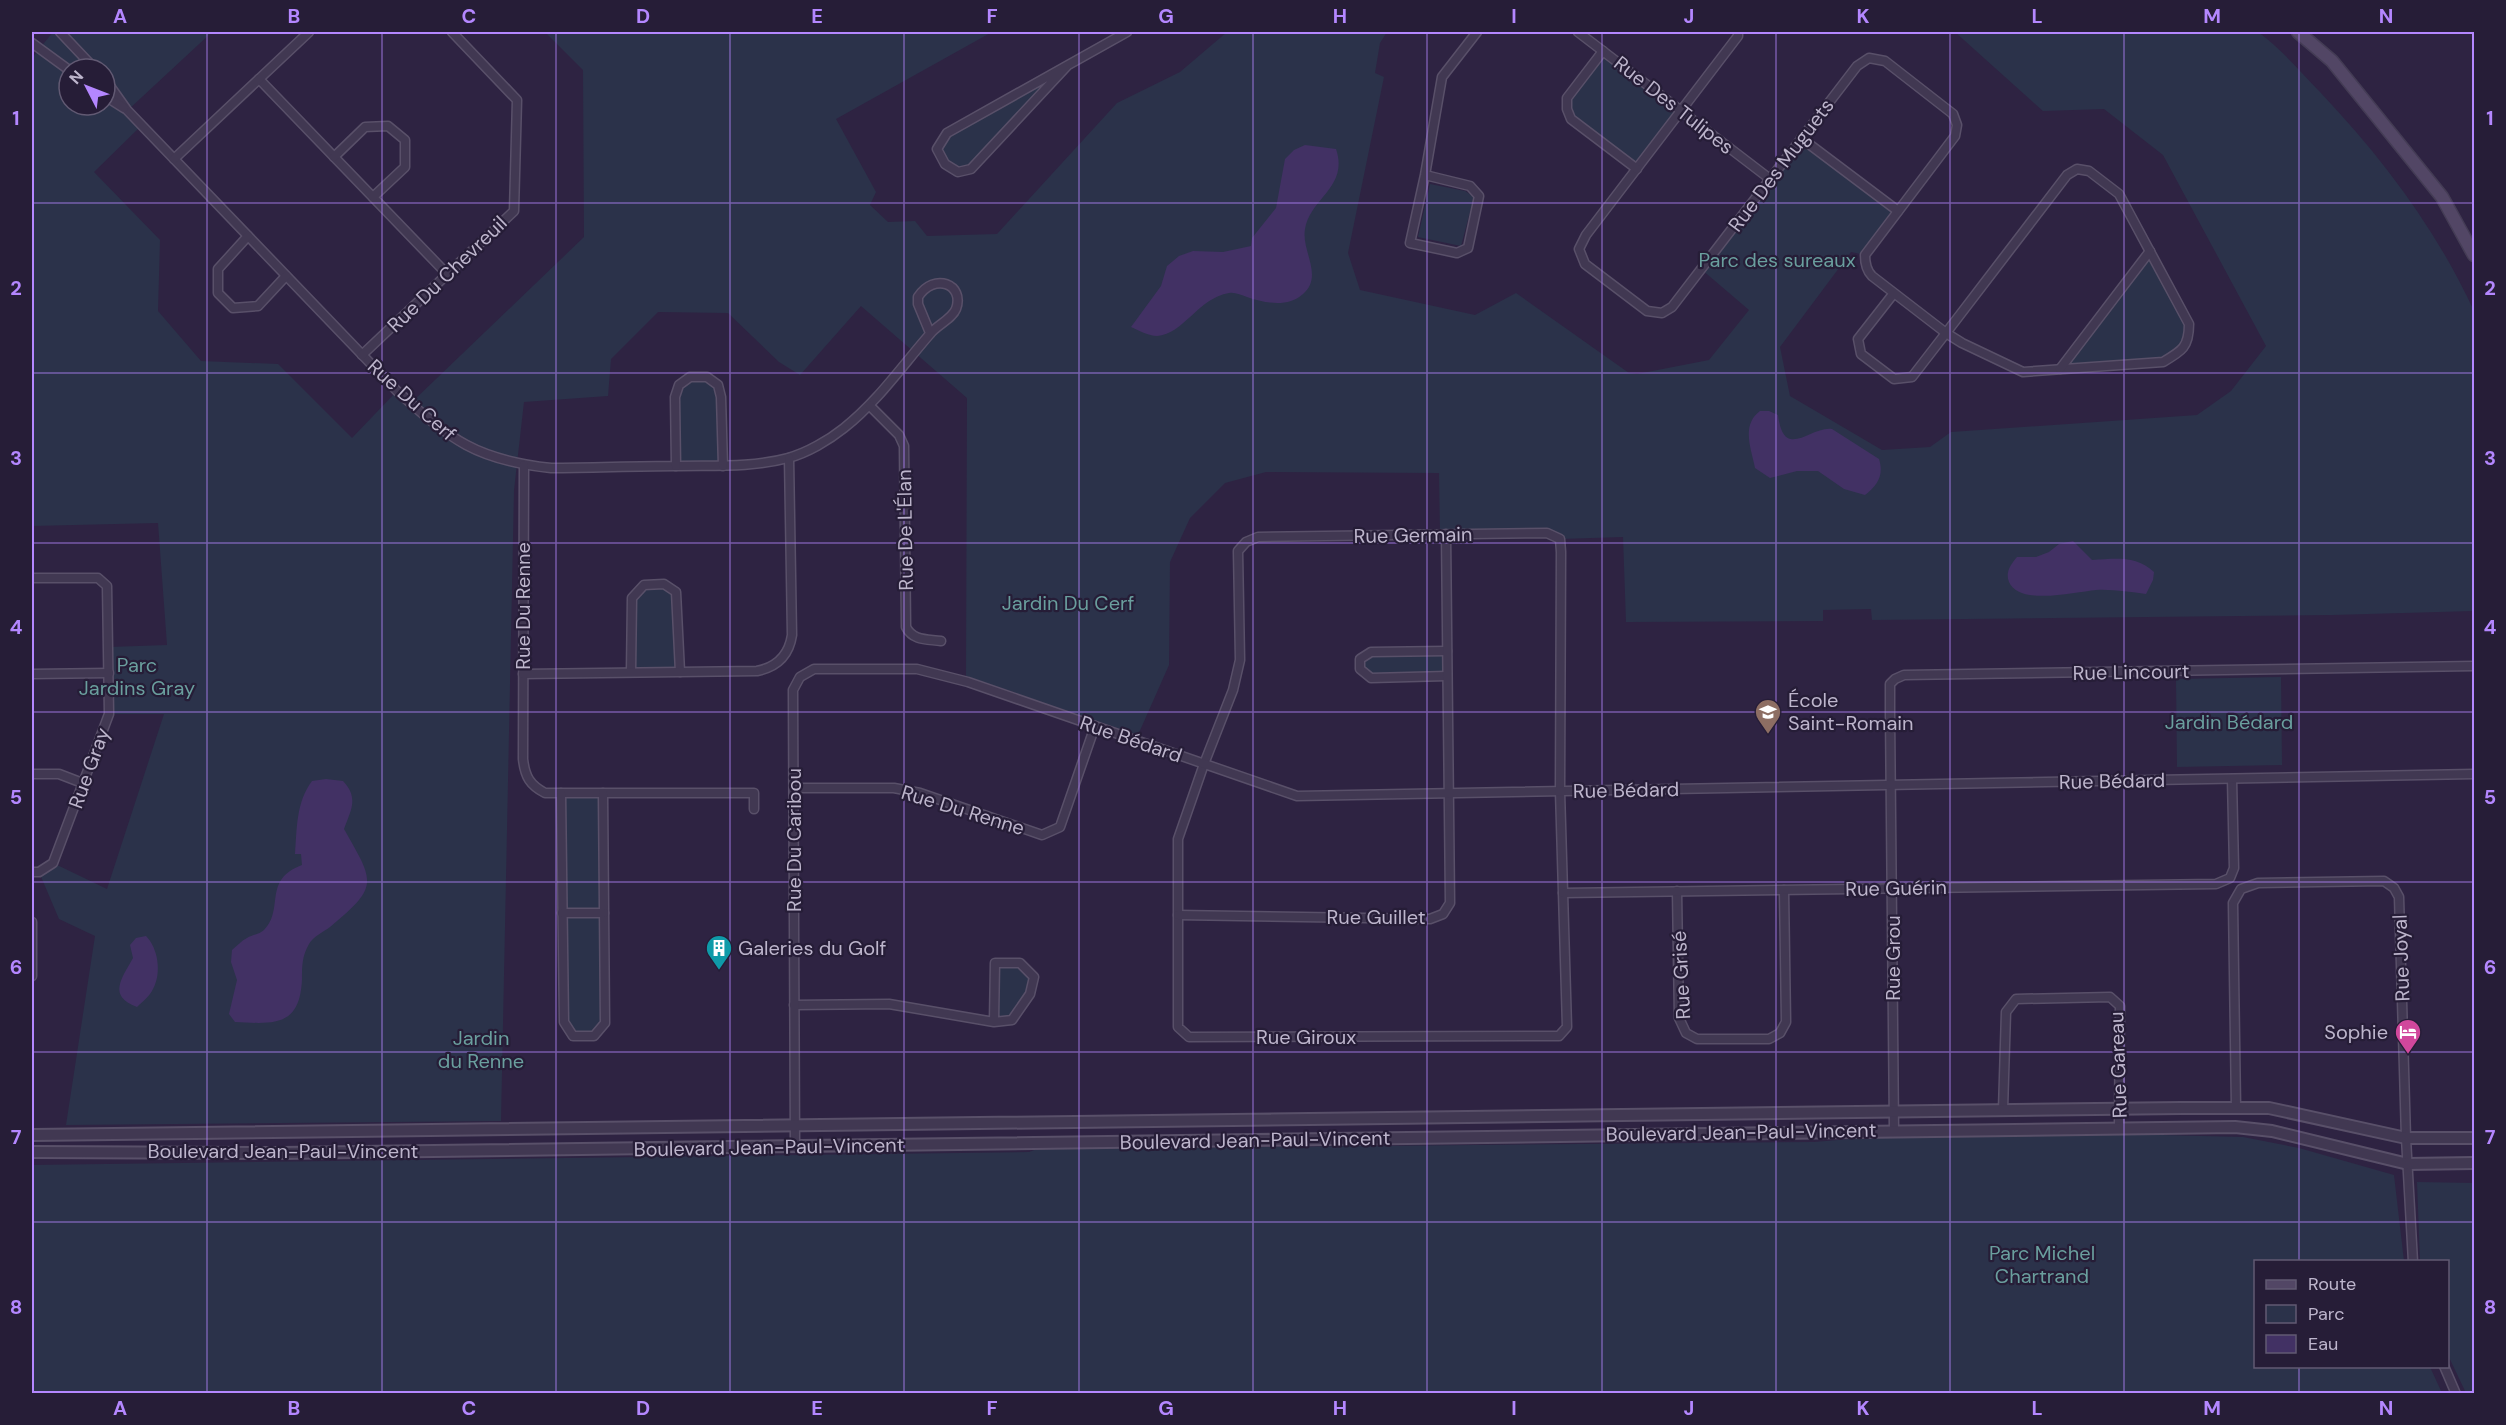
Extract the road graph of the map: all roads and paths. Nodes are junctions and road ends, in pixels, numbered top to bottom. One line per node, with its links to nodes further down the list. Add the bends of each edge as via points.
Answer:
1 (60, 32): 11 (street)
2 (309, 32): 14 (street)
3 (452, 32): 30 (street, Rue Du Chevreuil, via 517,100 514,211)
4 (1127, 32): 13 (street)
5 (1477, 32): 23 (street, via 1442,77)
6 (1578, 32): 10 (street, Rue Des Tulipes)
7 (1738, 32): 18 (street, Rue Des Muguets)
8 (2298, 32): 29 (main road, via 2331,61 2442,197)
9 (32, 43): 12 (street)
10 (1603, 51): 18 (street, Rue Des Tulipes); 22 (street, via 1567,98 1567,109 1571,119)
11 (84, 57)
12 (57, 61)
13 (1067, 66): 13 (street, via 947,133 937,149 945,164 958,172 971,169)
14 (259, 79): 20 (street); 21 (street)
15 (117, 96): 17 (street, Rue Du Cerf)
16 (117, 104): 17 (street, Rue Du Cerf)
17 (127, 110): 21 (street, Rue Du Cerf)
18 (1681, 111): 22 (street, Rue Des Muguets); 24 (street, Rue Des Tulipes)
19 (1801, 138): 24 (street, Rue Des Muguets); 26 (street); 26 (street, Rue Des Muguets, via 1857,66 1869,58 1885,61 1953,114 1957,124 1955,136)
20 (334, 157): 25 (street); 25 (street, via 365,127 388,126 405,140 405,167)
21 (174, 159): 27 (street, Rue Du Cerf)
22 (1636, 169): 24 (street, Rue Des Muguets, via 1579,249 1586,264 1647,310 1662,313 1672,307)
23 (1425, 175): 23 (street, via 1410,243 1457,254 1468,248 1479,196 1470,186)
24 (1770, 179)
25 (373, 197): 30 (street)
26 (1898, 211): 32 (street, Rue Des Muguets, via 1865,255 1870,274)
27 (248, 236): 31 (street, Rue Du Cerf); 31 (street, via 218,269 218,293 233,308 258,306)
28 (2150, 251): 34 (street, via 2120,194 2089,171 2077,169 2067,175); 36 (street); 36 (street, via 2189,324 2189,339 2178,353 2163,362)
29 (2475, 255)
30 (447, 274): 35 (street, Rue Du Chevreuil)
31 (286, 276): 35 (street, Rue Du Cerf)
32 (1894, 293): 34 (street); 34 (street, via 1858,339 1861,354 1894,379 1912,377)
33 (930, 333): 33 (street, Rue Du Cerf, via 957,306 955,293 939,282 928,285 918,297); 37 (street, Rue Du Cerf)
34 (1946, 333): 36 (street, via 2023,372)
35 (362, 355): 39 (street, Rue Du Cerf, via 442,431 492,458)
36 (2060, 369)
37 (870, 406): 38 (street, Rue Du Cerf, via 843,429); 44 (street, Rue De L'Élan, via 899,435 903,446 906,627 910,635)
38 (789, 458): 41 (street, Rue Du Cerf); 48 (street, via 790,648 769,669)
39 (524, 465): 40 (street, Rue Du Cerf); 51 (street, Rue Du Renne)
40 (676, 466): 41 (street, Rue Du Cerf); 41 (street, via 675,397 679,385 690,377 706,377 718,385)
41 (723, 466)
42 (1446, 534): 45 (street, Rue Guillet); 55 (street, Rue Germain, via 1258,537 1245,542 1238,551 1240,660 1233,690); 62 (street, Rue Germain, via 1547,533 1560,539)
43 (32, 578): 49 (street, Rue Gray, via 98,578 107,586)
44 (941, 641)
45 (1447, 651): 52 (street, Rue Guillet); 52 (street, via 1371,652 1360,659 1360,669 1371,678)
46 (2475, 666): 60 (street, Rue Lincourt, via 1904,675 1890,684)
47 (631, 672): 48 (street); 48 (street, via 632,598 644,585 664,584 676,592); 51 (street)
48 (680, 672)
49 (109, 673): 50 (street); 59 (street, Rue Gray, via 109,714)
50 (32, 674)
51 (523, 674): 63 (street, Rue Du Renne, via 525,775 545,793)
52 (1447, 676): 65 (street, Rue Guillet)
53 (800, 677): 54 (street, Rue Bédard, via 814,669 918,669); 61 (street, Rue Du Caribou, via 793,690)
54 (1095, 726): 55 (street, Rue Bédard); 61 (street, Rue Du Renne, via 1060,827 1042,835 920,793 894,788)
55 (1204, 764): 65 (street, Rue Bédard, via 1297,796); 74 (street, Rue Giroux, via 1178,839)
56 (32, 774): 59 (street, via 59,774)
57 (2475, 774): 58 (street, Rue Bédard)
58 (2232, 779): 60 (street, Rue Bédard); 68 (street, Rue Guérin, via 2235,868 2230,878 2216,884)
59 (84, 784): 67 (street, Rue Gray, via 53,862 39,872)
60 (1892, 785): 62 (street, Rue Bédard); 68 (street, Rue Grou)
61 (794, 788): 77 (street, Rue Du Caribou)
62 (1560, 791): 65 (street, Rue Bédard); 71 (street)
63 (561, 793): 64 (street, Rue Du Renne); 72 (street)
64 (603, 793): 66 (street, Rue Du Renne, via 754,793); 73 (street)
65 (1449, 793): 74 (street, Rue Guillet, via 1450,903 1443,914 1430,919)
66 (754, 809)
67 (32, 872)
68 (1893, 888): 69 (street, Rue Guérin); 82 (street, Rue Grou)
69 (1784, 890): 70 (street, Rue Guérin); 70 (street, Rue Grisé, via 1786,1022 1780,1033 1768,1039 1697,1039 1686,1033 1679,1018)
70 (1677, 891): 71 (street, Rue Guérin)
71 (1563, 893): 74 (street, Rue Giroux, via 1567,1027 1559,1036 1189,1037 1178,1027)
72 (562, 913): 73 (street); 73 (street, via 564,1022 573,1036 594,1036 605,1023)
73 (604, 913)
74 (1178, 915)
75 (32, 922): 76 (street)
76 (32, 976)
77 (794, 1005): 78 (street, via 889,1004); 83 (street, Rue Du Caribou)
78 (994, 1022): 78 (street, via 1012,1020 1030,994 1034,977 1020,963 994,963)
79 (2236, 1108): 80 (street, Boulevard Jean-Paul-Vincent); 87 (street, Boulevard Jean-Paul-Vincent, via 2269,1108); 87 (street, Rue Joyal, via 2234,903 2241,889 2258,883 2384,881 2399,897)
80 (2120, 1109): 81 (street, Boulevard Jean-Paul-Vincent); 81 (street, Rue Gareau, via 2120,1006 2110,997 2016,999 2007,1012); 84 (street, Rue Gareau)
81 (2003, 1110): 82 (street, Boulevard Jean-Paul-Vincent)
82 (1894, 1111): 83 (street, Boulevard Jean-Paul-Vincent); 85 (street, Rue Grou)
83 (795, 1124): 86 (street, Boulevard Jean-Paul-Vincent); 89 (street, Rue Du Caribou)
84 (2120, 1127): 85 (street, Boulevard Jean-Paul-Vincent); 92 (street, Boulevard Jean-Paul-Vincent, via 2235,1127 2272,1131)
85 (1893, 1130): 89 (street, Boulevard Jean-Paul-Vincent)
86 (32, 1134)
87 (2406, 1138): 88 (street, Boulevard Jean-Paul-Vincent); 92 (street, Rue Joyal)
88 (2475, 1138)
89 (795, 1147): 90 (street, Boulevard Jean-Paul-Vincent)
90 (32, 1152)
91 (2475, 1163): 92 (street, Boulevard Jean-Paul-Vincent)
92 (2408, 1164): 93 (street, Rue Joyal)
93 (2413, 1260)
94 (2446, 1368): 95 (street)
95 (2456, 1394)

